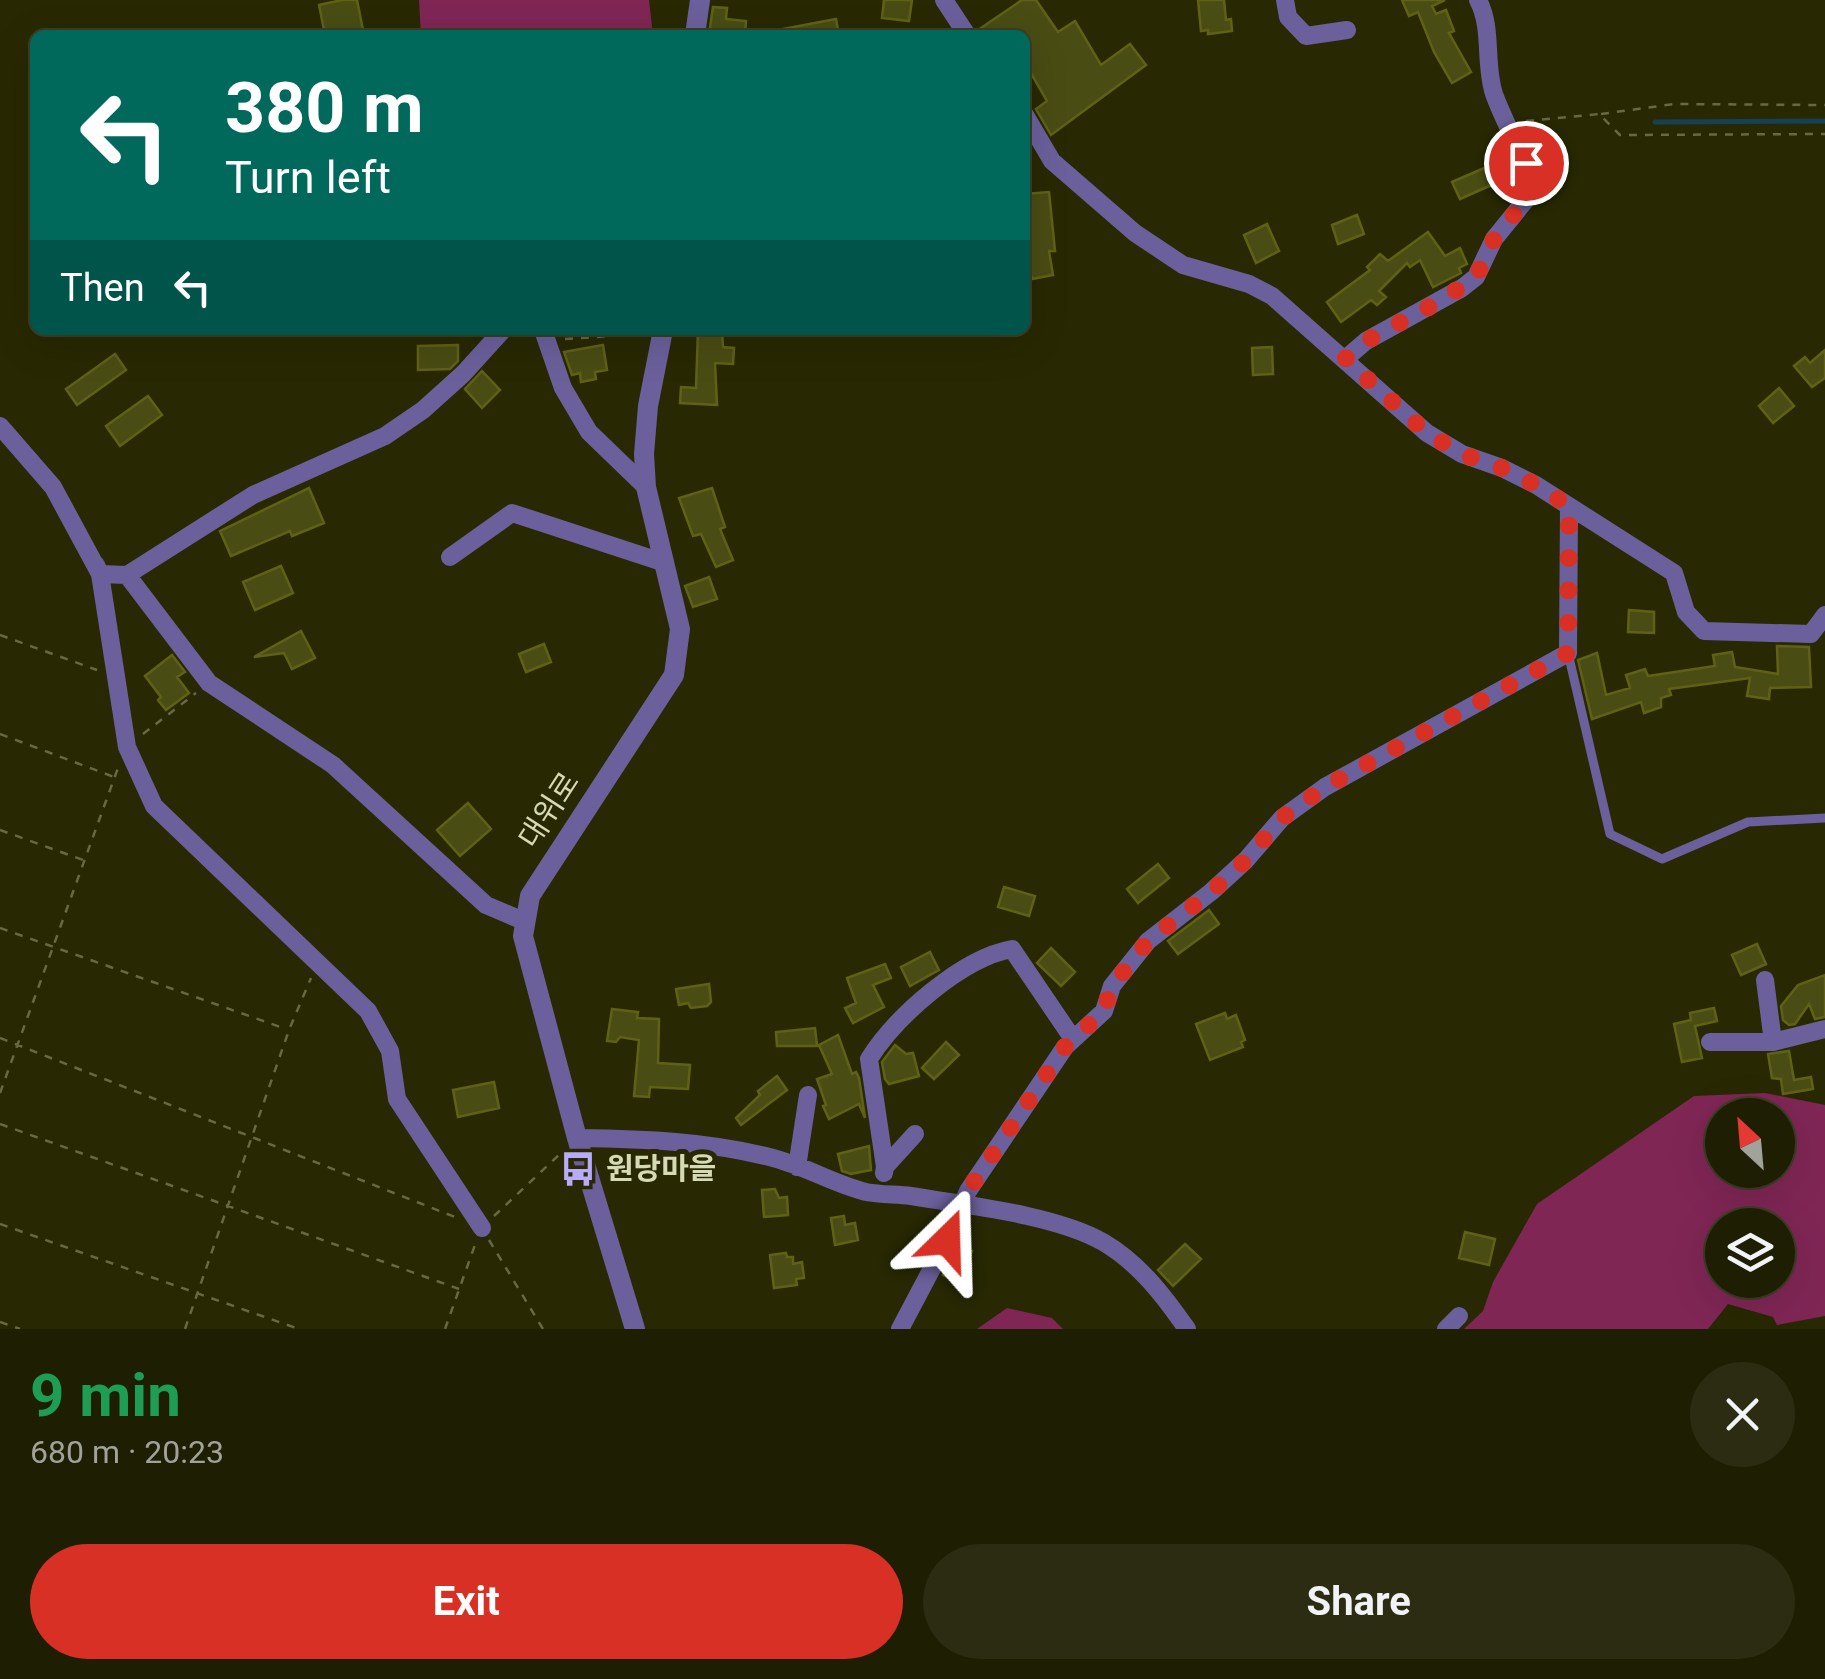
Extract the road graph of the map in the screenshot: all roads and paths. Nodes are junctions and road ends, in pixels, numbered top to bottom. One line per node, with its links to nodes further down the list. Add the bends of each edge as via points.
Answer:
1 (700, 0): 5 (street)
2 (944, 0): 6 (street)
3 (1285, 0): 7 (street, via 1288,18 1306,36)
4 (1478, 0): 10 (street, via 1487,17 1493,91)
5 (696, 30)
6 (963, 30)
7 (1347, 30)
8 (1825, 106): 9 (path, via 1674,104)
9 (1599, 114): 10 (path); 12 (path, via 1620,135)
10 (1506, 123): 16 (street, via 1533,191 1494,239 1476,277)
11 (1030, 124): 16 (street, via 1052,161 1135,233 1183,266 1272,296)
12 (1825, 134)
13 (498, 335): 23 (street, via 423,410 385,436 252,495)
14 (545, 335): 18 (street, via 563,388 589,432)
15 (662, 335): 18 (street, 대위로, via 648,406)
16 (1345, 359): 19 (street, via 1427,433)
17 (2, 426): 22 (street, via 53,487)
18 (646, 487): 21 (street, 대위로)
19 (1569, 506): 24 (street, via 1674,573 1686,612 1704,631 1810,634); 26 (street)
20 (450, 558): 21 (street, via 512,513)
21 (665, 562): 35 (street, 대위로, via 680,629 674,675 530,896)
22 (100, 574): 23 (street); 27 (street)
23 (127, 576): 28 (street)
24 (1825, 614)
25 (0, 635): 27 (path)
26 (1568, 653): 32 (lane, via 1610,834 1662,859 1748,822); 43 (street, via 1325,787 1282,818 1246,860 1148,941 1112,986 1104,1011)
27 (117, 677): 30 (street)
28 (209, 683): 30 (path); 35 (street, via 334,765 486,905)
29 (0, 734): 31 (path)
30 (127, 747): 31 (path); 38 (street, via 154,806)
31 (114, 777): 34 (path)
32 (1825, 818)
33 (0, 830): 34 (path)
34 (84, 860): 37 (path)
35 (526, 922): 52 (street, 대위로, via 523,936)
36 (0, 928): 37 (path)
37 (53, 947): 40 (path); 46 (path)
38 (318, 961): 40 (path); 59 (street, via 368,1012 390,1051 397,1099)
39 (1765, 980): 45 (street)
40 (289, 1030): 51 (path)
41 (1825, 1030): 45 (street)
42 (0, 1038): 46 (path)
43 (1074, 1039): 54 (street, via 1012,948 993,952 938,987 884,1034 869,1059); 57 (street)
44 (1710, 1042): 45 (street)
45 (1773, 1042)
46 (17, 1045): 47 (path); 51 (path)
47 (0, 1092)
48 (808, 1095): 53 (street)
49 (0, 1124): 56 (path)
50 (915, 1134): 54 (street)
51 (252, 1137): 56 (path); 59 (path)
52 (577, 1138): 53 (street, via 716,1144); 67 (street, 대위로)
53 (796, 1167): 55 (street)
54 (885, 1167): 55 (street)
55 (882, 1194): 57 (street)
56 (228, 1206): 60 (path); 61 (path)
57 (961, 1206): 68 (street); 69 (street, via 1031,1218 1102,1242 1164,1294)
58 (0, 1224): 61 (path)
59 (482, 1228): 66 (path)
60 (460, 1289)
61 (197, 1293): 64 (path); 65 (path)
62 (0, 1322): 63 (path)
63 (20, 1329)
64 (184, 1329)
65 (299, 1329)
66 (543, 1329)
67 (635, 1329)
68 (900, 1329)
69 (1188, 1329)

